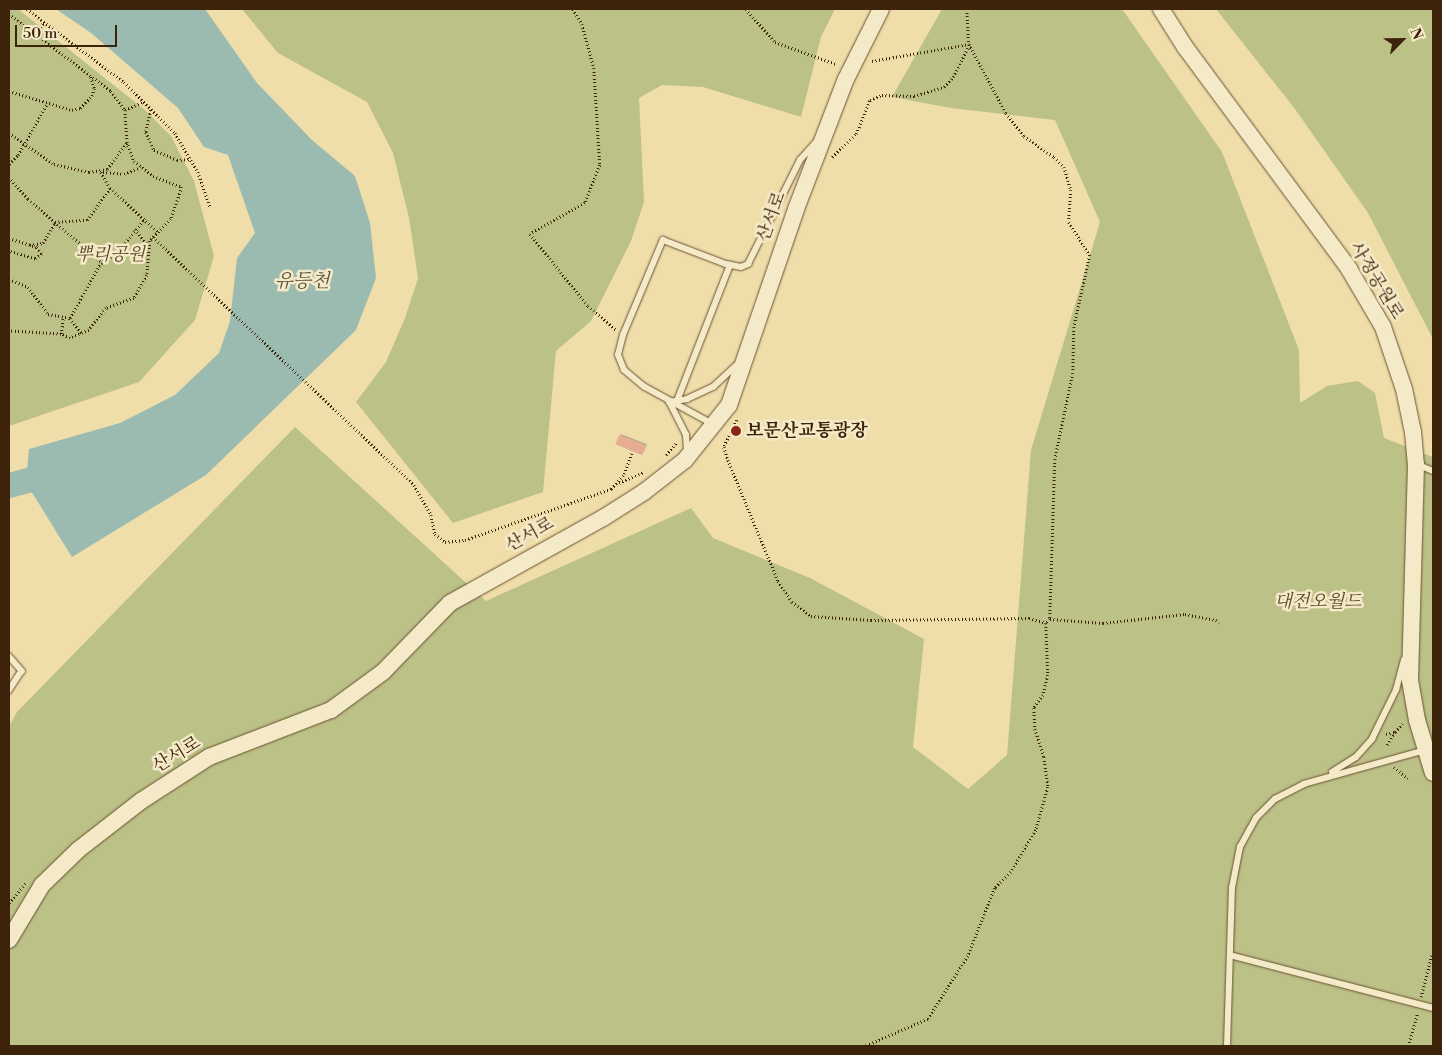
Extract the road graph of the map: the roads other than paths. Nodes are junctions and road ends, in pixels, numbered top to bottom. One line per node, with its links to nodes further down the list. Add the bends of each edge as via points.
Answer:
1 (881, 9): 3 (street, 산서로, via 846,79)
2 (1161, 9): 10 (street, 사정공원로, via 1190,55 1349,269 1383,327 1404,389)
3 (827, 130): 4 (lane, via 800,160 748,264 741,268); 5 (street, 산서로)
4 (730, 265): 6 (lane); 7 (lane, via 664,240 623,335 618,355 624,370)
5 (743, 358): 6 (lane, via 714,387); 8 (street, 산서로, via 729,405)
6 (677, 401): 7 (lane)
7 (669, 402): 8 (lane); 9 (lane, via 686,435)
8 (714, 425): 9 (street, 산서로)
9 (685, 460): 18 (street, 산서로, via 603,518 450,603 383,672 331,710 209,757 141,801 78,850 42,885)
10 (1416, 464): 11 (lane); 12 (street, 사정공원로)
11 (1433, 470)
12 (1409, 642): 15 (street, 사정공원로, via 1410,680); 17 (lane, via 1396,690 1378,730 1356,757)
13 (9, 656): 14 (lane, via 22,672)
14 (9, 691)
15 (1425, 750): 16 (street, 사정공원로); 17 (lane)
16 (1433, 773)
17 (1324, 776): 19 (lane, via 1275,799 1256,818 1240,847 1232,888)
18 (9, 940)
19 (1230, 955): 20 (lane); 21 (lane)
20 (1433, 1008)
21 (1227, 1046)

